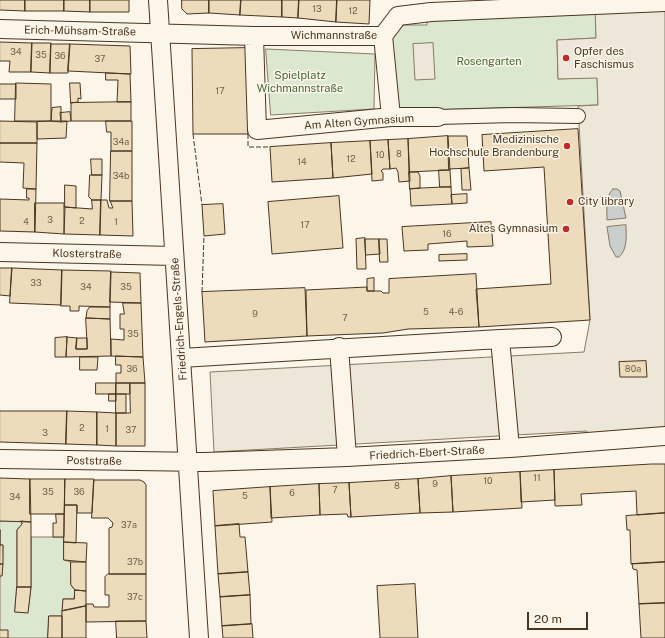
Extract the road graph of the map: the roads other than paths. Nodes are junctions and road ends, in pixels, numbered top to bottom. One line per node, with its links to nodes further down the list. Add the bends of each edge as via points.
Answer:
1 (158, 0): 4 (street, Friedrich-Engels-Straße)
2 (665, 2): 6 (street, Wichmannstraße, via 398,16)
3 (0, 29): 4 (street, Erich-Mühsam-Straße)
4 (160, 33): 5 (street, Wichmannstraße); 11 (street, Friedrich-Engels-Straße)
5 (254, 36): 6 (street, Wichmannstraße); 8 (street, Am Alten Gymnasium, via 257,130)
6 (384, 36): 8 (street)
7 (578, 116): 9 (street, Am Alten Gymnasium)
8 (391, 117): 9 (street, Am Alten Gymnasium)
9 (438, 117)
10 (0, 252): 11 (street, Klosterstraße)
11 (174, 256): 15 (street, Friedrich-Engels-Straße)
12 (552, 337): 13 (street)
13 (500, 339): 14 (street); 17 (street)
14 (338, 347): 15 (street); 18 (street)
15 (181, 358): 20 (street, Friedrich-Engels-Straße)
16 (665, 436): 17 (street, Friedrich-Ebert-Straße)
17 (510, 448): 18 (street, Friedrich-Ebert-Straße)
18 (347, 457): 20 (street, Friedrich-Ebert-Straße)
19 (0, 458): 20 (street, Poststraße)
20 (188, 463): 21 (street, Friedrich-Engels-Straße)
21 (199, 638)

